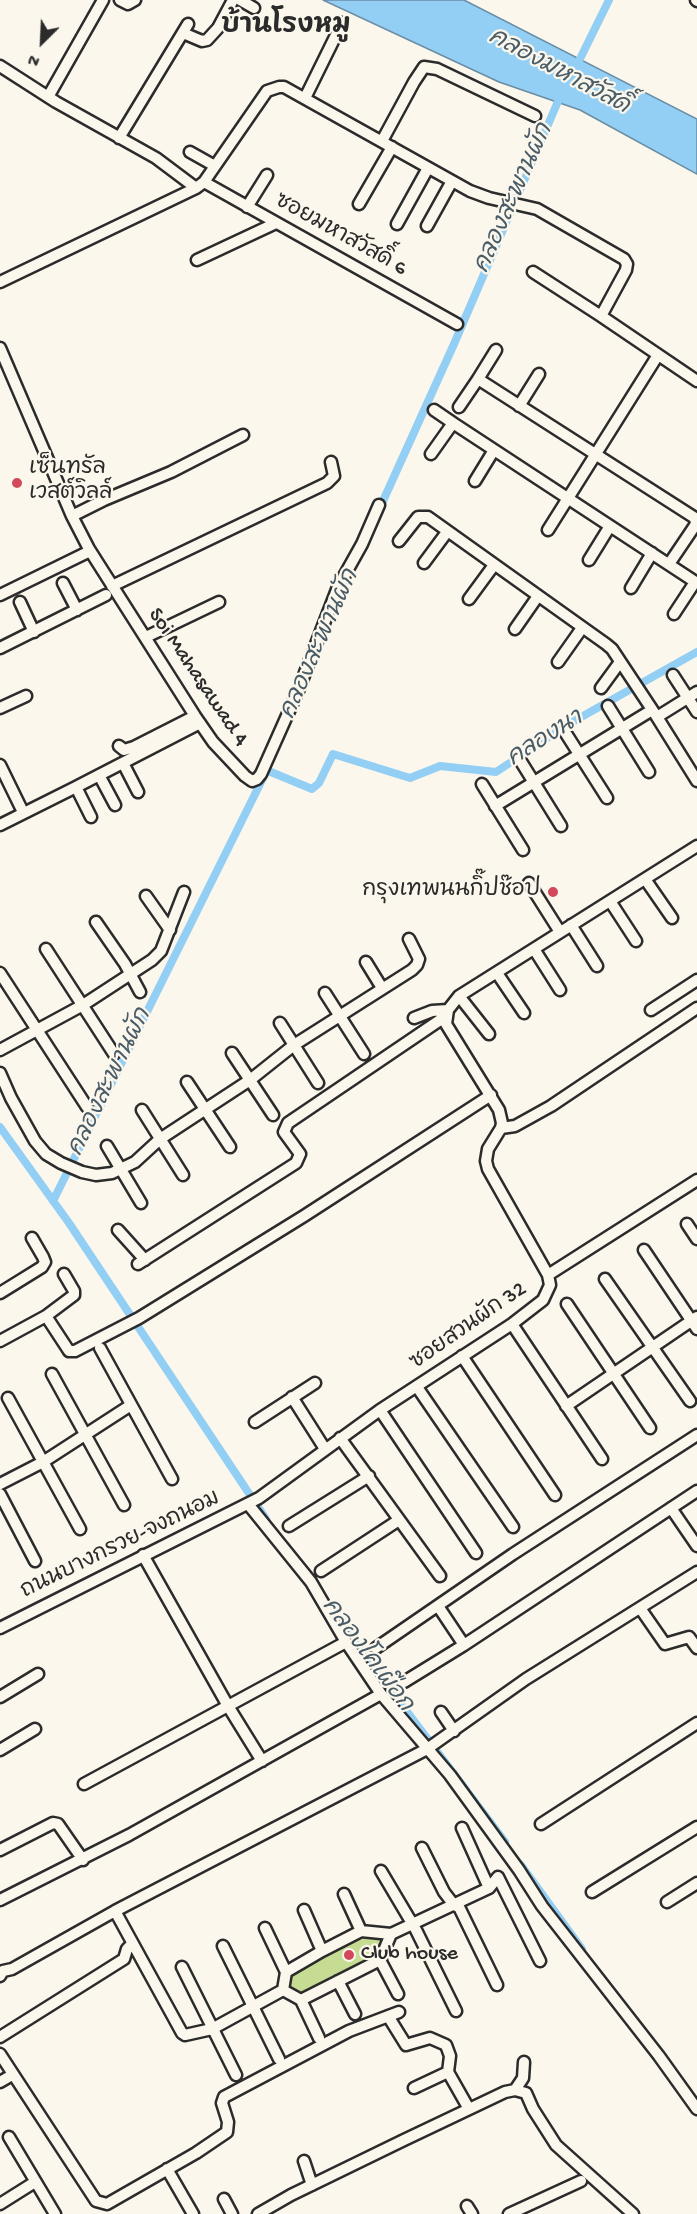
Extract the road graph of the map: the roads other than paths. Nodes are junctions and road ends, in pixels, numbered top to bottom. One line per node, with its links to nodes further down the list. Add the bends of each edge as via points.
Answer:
1 (104, 0): 9 (street)
2 (120, 0): 3 (street, via 128,4)
3 (135, 0)
4 (232, 0): 12 (street, via 207,40 202,41 186,28)
5 (240, 0): 6 (street)
6 (254, 8)
7 (342, 22): 10 (street)
8 (0, 66): 9 (street, ซอยมหาสวัสดิ์ 6)
9 (48, 97): 12 (street, ซอยมหาสวัสดิ์ 6)
10 (305, 98): 13 (street); 15 (street, via 284,87 267,91)
11 (535, 116): 13 (street, via 437,69 424,67)
12 (119, 138): 19 (street, ซอยมหาสวัสดิ์ 6)
13 (387, 144): 16 (street); 20 (street)
14 (190, 152): 15 (street)
15 (215, 166): 19 (street)
16 (428, 168): 18 (street); 23 (street)
17 (267, 175): 21 (street)
18 (452, 181): 24 (street); 28 (street, via 496,200 545,213 626,262 627,270)
19 (200, 185): 21 (street, ซอยมหาสวัสดิ์ 6); 27 (street)
20 (359, 204)
21 (247, 207): 22 (street, ซอยมหาสวัสดิ์ 6)
22 (276, 223): 25 (street); 29 (street, ซอยมหาสวัสดิ์ 6)
23 (397, 224)
24 (427, 226)
25 (197, 260)
26 (533, 272): 28 (street)
27 (0, 282)
28 (601, 316): 32 (street)
29 (457, 324)
30 (0, 348): 48 (street, Soi Mahasawad 4)
31 (496, 350): 34 (street)
32 (658, 355): 35 (street); 43 (street)
33 (539, 374): 36 (street)
34 (478, 379): 36 (street); 37 (street)
35 (697, 381)
36 (519, 406): 43 (street)
37 (459, 407)
38 (434, 410): 39 (street)
39 (453, 423): 41 (street); 42 (street)
40 (243, 435): 48 (street)
41 (494, 450): 45 (street); 46 (street)
42 (431, 454)
43 (595, 454): 46 (street); 57 (street, via 695,518 696,524)
44 (331, 462): 62 (street, via 334,476 327,483)
45 (475, 481)
46 (568, 499): 49 (street); 50 (street)
47 (379, 505): 85 (street, Soi Mahasawad 4, via 363,544 338,587 298,691 257,779 252,781 245,776)
48 (72, 516): 53 (street, Soi Mahasawad 4)
49 (610, 526): 54 (street); 55 (street)
50 (548, 530)
51 (447, 532): 52 (street, via 422,516); 56 (street); 58 (street)
52 (399, 541)
53 (90, 551): 62 (street, Soi Mahasawad 4); 63 (street)
54 (652, 553): 57 (street); 61 (street)
55 (589, 560)
56 (424, 564)
57 (669, 564): 59 (street)
58 (494, 565): 64 (street); 65 (street)
59 (696, 582): 69 (street)
60 (63, 583): 68 (street)
61 (631, 588)
62 (109, 591): 68 (street); 73 (street, Soi Mahasawad 4)
63 (0, 595)
64 (538, 596): 70 (street); 71 (street)
65 (469, 599)
66 (20, 602): 72 (street)
67 (219, 602): 73 (street)
68 (77, 610): 72 (street)
69 (674, 614)
70 (582, 628): 75 (street); 76 (street, via 612,649)
71 (515, 629)
72 (33, 632): 74 (street)
73 (146, 637): 85 (street, Soi Mahasawad 4)
74 (0, 648)
75 (558, 662)
76 (620, 662): 78 (street); 84 (street)
77 (673, 675): 79 (street)
78 (601, 688)
79 (692, 695): 83 (street); 84 (street)
80 (26, 696): 82 (street)
81 (608, 706): 86 (street)
82 (0, 708)
83 (697, 712)
84 (654, 713): 86 (street); 95 (street)
85 (197, 720): 88 (street, via 134,747 124,750); 91 (street)
86 (622, 728): 89 (street); 93 (street)
87 (565, 732): 89 (street)
88 (119, 746)
89 (579, 754): 96 (street); 100 (street)
90 (520, 760): 96 (street)
91 (123, 763): 94 (street); 99 (street)
92 (0, 765): 103 (street)
93 (649, 772)
94 (99, 775): 98 (street); 101 (street)
95 (697, 781)
96 (534, 782): 102 (street); 106 (street)
97 (482, 784): 102 (street)
98 (76, 787): 104 (street); 105 (street)
99 (138, 792)
100 (607, 798)
101 (115, 805)
102 (495, 806): 108 (street)
103 (21, 808)
104 (92, 817)
105 (0, 825)
106 (561, 826)
107 (697, 846): 109 (street)
108 (523, 850)
109 (645, 879): 113 (street); 114 (street)
110 (529, 883): 118 (street)
111 (184, 892): 117 (street)
112 (146, 896): 117 (street)
113 (610, 901): 116 (street); 120 (street)
114 (672, 918)
115 (96, 922): 127 (street)
116 (572, 925): 118 (street); 124 (street)
117 (170, 930): 127 (street, via 161,951)
118 (560, 932): 122 (street)
119 (409, 939): 129 (street, via 418,953 417,965)
120 (636, 941)
121 (46, 949): 134 (street)
122 (534, 949): 126 (street); 130 (street)
123 (366, 962): 129 (street)
124 (597, 966)
125 (0, 973): 142 (street)
126 (497, 973): 133 (street); 138 (street)
127 (129, 974): 131 (street); 134 (street)
128 (697, 980): 136 (street)
129 (382, 988): 139 (street)
130 (560, 990)
131 (140, 992)
132 (325, 993): 139 (street)
133 (459, 996): 137 (street); 143 (street)
134 (84, 1005): 142 (street); 147 (street)
135 (697, 1008): 158 (street, via 551,1106 515,1126)
136 (651, 1010)
137 (447, 1013): 140 (street, via 432,1011); 153 (street, via 446,1024); 167 (street, via 288,1123 284,1132 300,1154 296,1163 142,1262)
138 (524, 1013)
139 (340, 1016): 144 (street); 148 (street)
140 (414, 1018)
141 (279, 1023): 144 (street)
142 (39, 1030): 145 (street); 154 (street)
143 (489, 1034)
144 (294, 1045): 150 (street); 152 (street)
145 (0, 1050)
146 (232, 1053): 150 (street)
147 (114, 1054)
148 (363, 1054)
149 (0, 1073): 162 (street, via 35,1141 46,1154 82,1172 96,1175)
150 (250, 1080): 155 (street); 157 (street)
151 (187, 1082): 155 (street)
152 (318, 1083)
153 (491, 1095): 158 (street, via 499,1110); 176 (street, via 139,1318 75,1351 69,1351)
154 (87, 1107)
155 (205, 1108): 159 (street); 161 (street)
156 (142, 1110): 159 (street)
157 (273, 1115)
158 (501, 1128): 172 (street, ซอยสวนผัก 32, via 485,1156 488,1169)
159 (160, 1138): 162 (street); 163 (street)
160 (107, 1146): 162 (street)
161 (230, 1147)
162 (120, 1171): 165 (street)
163 (183, 1175)
164 (697, 1180): 172 (street)
165 (141, 1203)
166 (687, 1224): 169 (street)
167 (118, 1230)
168 (32, 1238): 174 (street, via 44,1257 42,1267)
169 (697, 1239)
170 (644, 1250): 177 (street)
171 (64, 1274): 176 (street, via 74,1295)
172 (548, 1275): 178 (street, ซอยสวนผัก 32, via 550,1285 543,1300)
173 (605, 1279): 180 (street)
174 (2, 1288)
175 (567, 1304): 184 (street)
176 (46, 1316): 179 (street)
177 (695, 1322): 180 (street)
178 (512, 1324): 182 (street, ซอยสวนผัก 32); 191 (street)
179 (0, 1341)
180 (652, 1347): 184 (street); 189 (street)
181 (100, 1348): 190 (street)
182 (462, 1356): 186 (street, ซอยสวนผัก 32); 206 (street)
183 (52, 1374): 195 (street)
184 (613, 1374): 191 (street); 194 (street)
185 (315, 1383): 187 (street)
186 (417, 1387): 192 (street, ซอยสวนผัก 32); 212 (street)
187 (292, 1397): 193 (street); 198 (street)
188 (8, 1398): 200 (street)
189 (690, 1401)
190 (131, 1405): 195 (street); 202 (street)
191 (566, 1406): 199 (street)
192 (380, 1410): 197 (street, ซอยสวนผัก 32); 215 (street)
193 (255, 1422)
194 (650, 1428)
195 (85, 1435): 200 (street); 208 (street)
196 (697, 1435): 221 (street)
197 (340, 1438): 198 (street, ซอยสวนผัก 32); 201 (street)
198 (325, 1449): 207 (street, ซอยสวนผัก 32)
199 (602, 1459)
200 (43, 1462): 203 (street); 213 (street)
201 (369, 1476): 210 (street); 211 (street)
202 (172, 1479)
203 (0, 1484)
204 (697, 1491): 209 (street)
205 (0, 1494): 217 (street)
206 (555, 1495)
207 (252, 1501): 216 (street, ถนนบางกรวย-จงถนอม); 224 (street, via 311,1582)
208 (124, 1505)
209 (671, 1508): 214 (street); 225 (street)
210 (399, 1520): 218 (street); 220 (street)
211 (289, 1526)
212 (513, 1527)
213 (80, 1529)
214 (697, 1546)
215 (476, 1553)
216 (143, 1555): 223 (street, ถนนบางกรวย-จงถนอม); 232 (street)
217 (35, 1561)
218 (321, 1571)
219 (697, 1572): 222 (street)
220 (440, 1576)
221 (438, 1606): 225 (street); 226 (street)
222 (640, 1608): 227 (street, via 665,1644 689,1637); 236 (street, via 526,1679)
223 (0, 1628)
224 (346, 1642): 230 (street); 232 (street)
225 (464, 1645): 229 (street)
226 (376, 1648)
227 (697, 1648)
228 (38, 1674): 231 (street)
229 (404, 1682)
230 (381, 1694): 237 (street); 239 (street)
231 (0, 1697)
232 (228, 1706): 239 (street); 240 (street)
233 (441, 1712): 236 (street)
234 (697, 1723): 241 (street)
235 (35, 1729): 238 (street)
236 (454, 1731): 237 (street)
237 (431, 1747): 256 (street); 290 (street, via 542,1906)
238 (0, 1750)
239 (262, 1761): 246 (street)
240 (84, 1784)
241 (541, 1824)
242 (697, 1827): 250 (street)
243 (462, 1828): 249 (street)
244 (422, 1848): 254 (street)
245 (0, 1850): 246 (street, via 54,1823)
246 (83, 1860): 252 (street)
247 (381, 1871): 257 (street)
248 (697, 1883): 253 (street)
249 (489, 1888): 254 (street); 265 (street, via 498,1877)
250 (592, 1892)
251 (344, 1894): 259 (street)
252 (0, 1900)
253 (667, 1902)
254 (454, 1905): 257 (street); 270 (street, via 459,1907)
255 (304, 1910): 263 (street)
256 (114, 1911): 261 (street); 267 (street, via 12,1970)
257 (411, 1924): 260 (street); 275 (street)
258 (266, 1928): 268 (street)
259 (361, 1931): 260 (street); 263 (street)
260 (391, 1934): 264 (street)
261 (132, 1944): 277 (street, via 182,2033); 278 (street, via 124,1959)
262 (223, 1946): 274 (street)
263 (322, 1951): 268 (street)
264 (380, 1960): 269 (street); 272 (street)
265 (540, 1962)
266 (182, 1967): 277 (street)
267 (1, 1972)
268 (286, 1972): 271 (street)
269 (339, 1981): 273 (street); 276 (street)
270 (497, 1985)
271 (283, 1990): 273 (street); 274 (street)
272 (398, 1994)
273 (301, 2000): 279 (street)
274 (252, 2007): 277 (street); 281 (street)
275 (456, 2011)
276 (355, 2014)
277 (212, 2029): 285 (street)
278 (0, 2037)
279 (319, 2038)
280 (0, 2054): 284 (street)
281 (279, 2059)
282 (524, 2062): 288 (street, via 524,2078)
283 (448, 2072): 287 (street); 289 (street); 293 (street, via 450,2056 446,2045 430,2038 406,2045 393,2014 349,2031 224,2097 226,2132)
284 (12, 2074): 286 (street); 293 (street, via 96,2201 107,2204)
285 (236, 2076)
286 (0, 2082)
287 (414, 2088)
288 (515, 2090): 289 (street); 299 (street, via 525,2093 556,2145)
289 (469, 2109): 296 (street)
290 (697, 2109)
291 (9, 2137): 295 (street)
292 (304, 2161): 296 (street)
293 (167, 2169): 301 (street)
294 (581, 2181): 304 (street)
295 (35, 2182): 298 (street); 300 (street)
296 (312, 2185): 303 (street)
297 (224, 2199): 302 (street)
298 (0, 2204)
299 (630, 2210): 305 (street)
300 (55, 2214)
301 (193, 2214)
302 (232, 2214)
303 (258, 2214)
304 (509, 2214)
305 (617, 2214)

